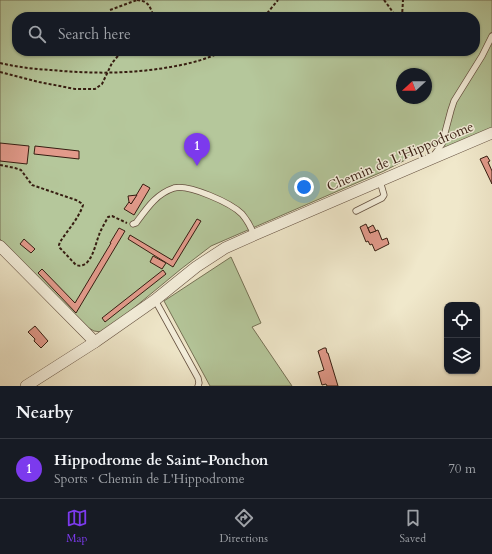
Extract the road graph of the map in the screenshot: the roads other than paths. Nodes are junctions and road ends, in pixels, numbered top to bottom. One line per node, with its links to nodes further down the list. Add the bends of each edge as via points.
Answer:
1 (492, 36): 3 (lane, via 454,102 442,144)
2 (492, 133): 3 (street, Chemin de L'Hippodrome)
3 (431, 159): 4 (street, Chemin de L'Hippodrome)
4 (380, 181): 5 (lane, via 384,195 382,198); 7 (street, Chemin de L'Hippodrome)
5 (356, 211)
6 (133, 224): 7 (lane, via 160,195 176,188 185,188 221,201 241,213)
7 (254, 235): 9 (street, Chemin de L'Hippodrome, via 210,257)
8 (0, 246): 10 (street)
9 (155, 300): 10 (street, Chemin de L'Hippodrome); 12 (lane, via 198,378)
10 (95, 342): 11 (street, Chemin de L'Hippodrome)
11 (26, 386)
12 (198, 386)

